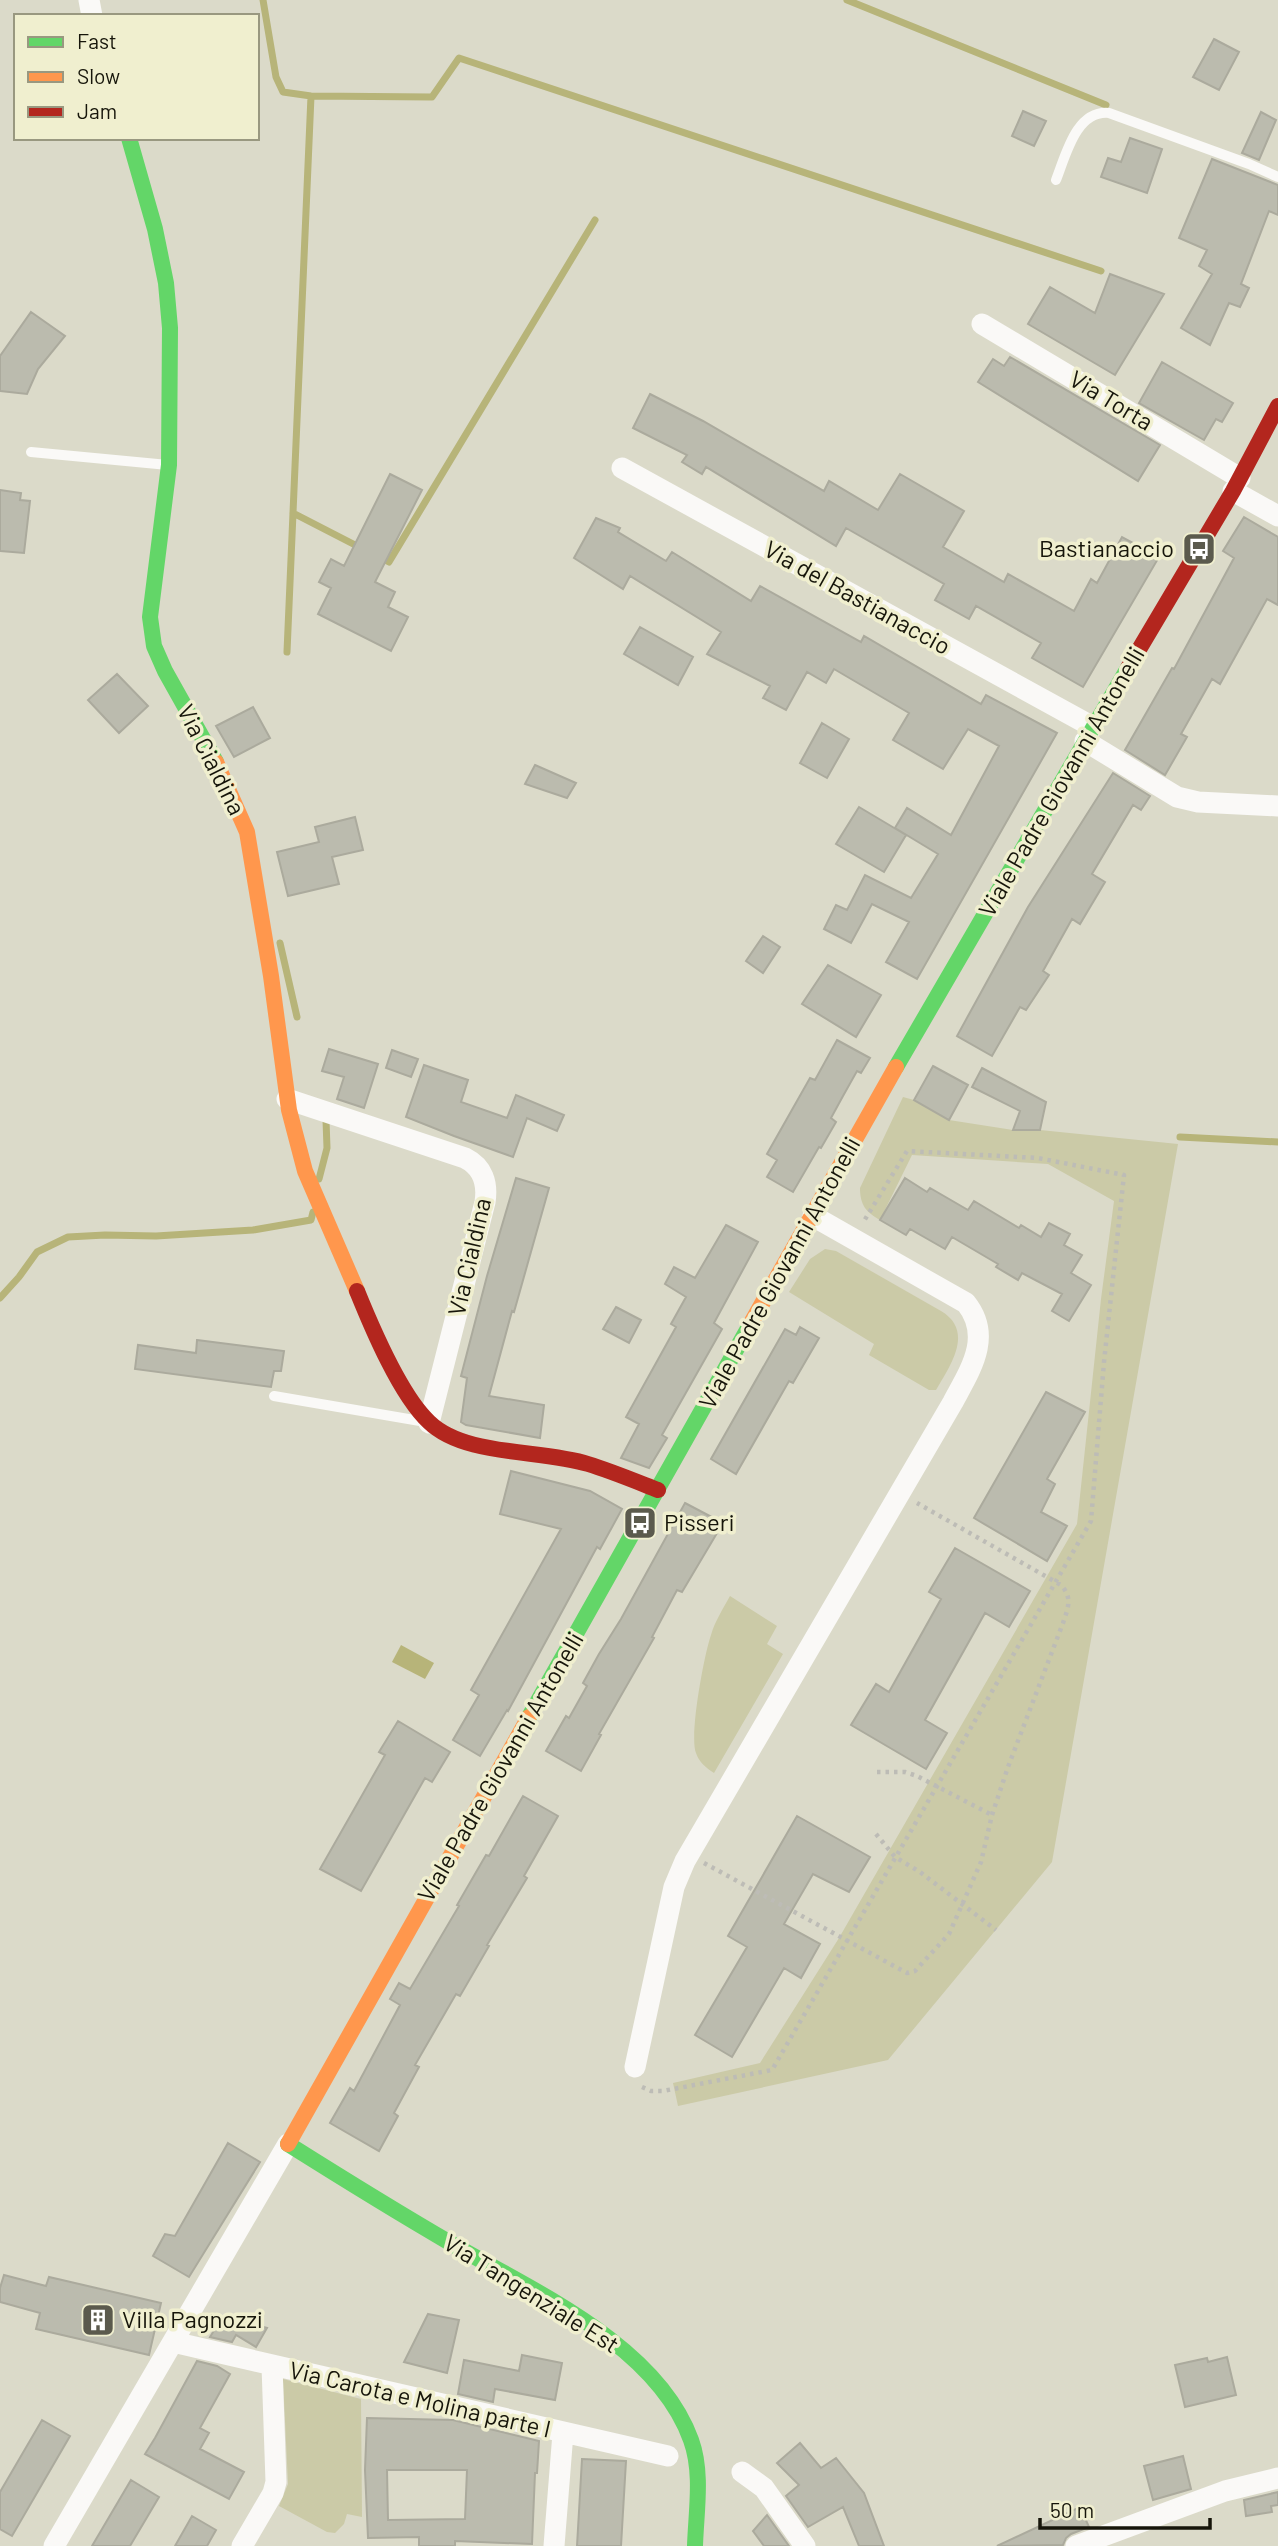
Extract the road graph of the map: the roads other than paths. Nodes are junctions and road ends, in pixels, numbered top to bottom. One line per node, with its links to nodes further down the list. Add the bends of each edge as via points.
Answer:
1 (130, 140): 7 (main road, Via Cialdina, via 166,283 171,368)
2 (1278, 177): 3 (lane, via 1099,112 1088,116 1076,134)
3 (1056, 180)
4 (982, 324): 9 (street, Via Torta)
5 (1278, 406): 9 (main road, Viale Padre Giovanni Antonelli)
6 (31, 452): 7 (lane)
7 (169, 465): 13 (main road, Via Cialdina, via 150,617 154,646 219,766 247,832)
8 (622, 468): 11 (street, Via del Bastianaccio)
9 (1236, 484): 10 (street, Via Torta); 11 (main road, Viale Padre Giovanni Antonelli)
10 (1278, 516)
11 (1089, 734): 12 (street, Via del Bastianaccio, via 1177,797); 14 (main road, Viale Padre Giovanni Antonelli)
12 (1278, 806)
13 (287, 1099): 16 (main road, Via Cialdina, via 305,1171 377,1339); 16 (street, Via Cialdina, via 465,1158 483,1175 485,1202)
14 (813, 1216): 17 (main road, Viale Padre Giovanni Antonelli); 18 (street, via 966,1303 979,1332 978,1352 688,1855 674,1887)
15 (274, 1396): 16 (lane, Via Cialdina)
16 (429, 1423): 17 (main road, Via Cialdina, via 460,1442 586,1463)
17 (658, 1490): 19 (main road, Viale Padre Giovanni Antonelli)
18 (635, 2067)
19 (288, 2144): 20 (street); 29 (main road, Via Tangenziale Est, via 579,2319 635,2361 674,2406 691,2439 696,2475)
20 (173, 2342): 21 (street, Via Carota e Molina parte I); 26 (street)
21 (272, 2366): 22 (street, Via Carota e Molina parte I); 27 (street, via 276,2482)
22 (563, 2433): 23 (street, Via Carota e Molina parte I); 28 (street)
23 (668, 2456)
24 (742, 2472): 30 (street, via 764,2488)
25 (1278, 2478): 31 (street, via 1225,2491)
26 (54, 2546)
27 (242, 2546)
28 (554, 2546)
29 (695, 2546)
30 (804, 2546)
31 (1076, 2546)

